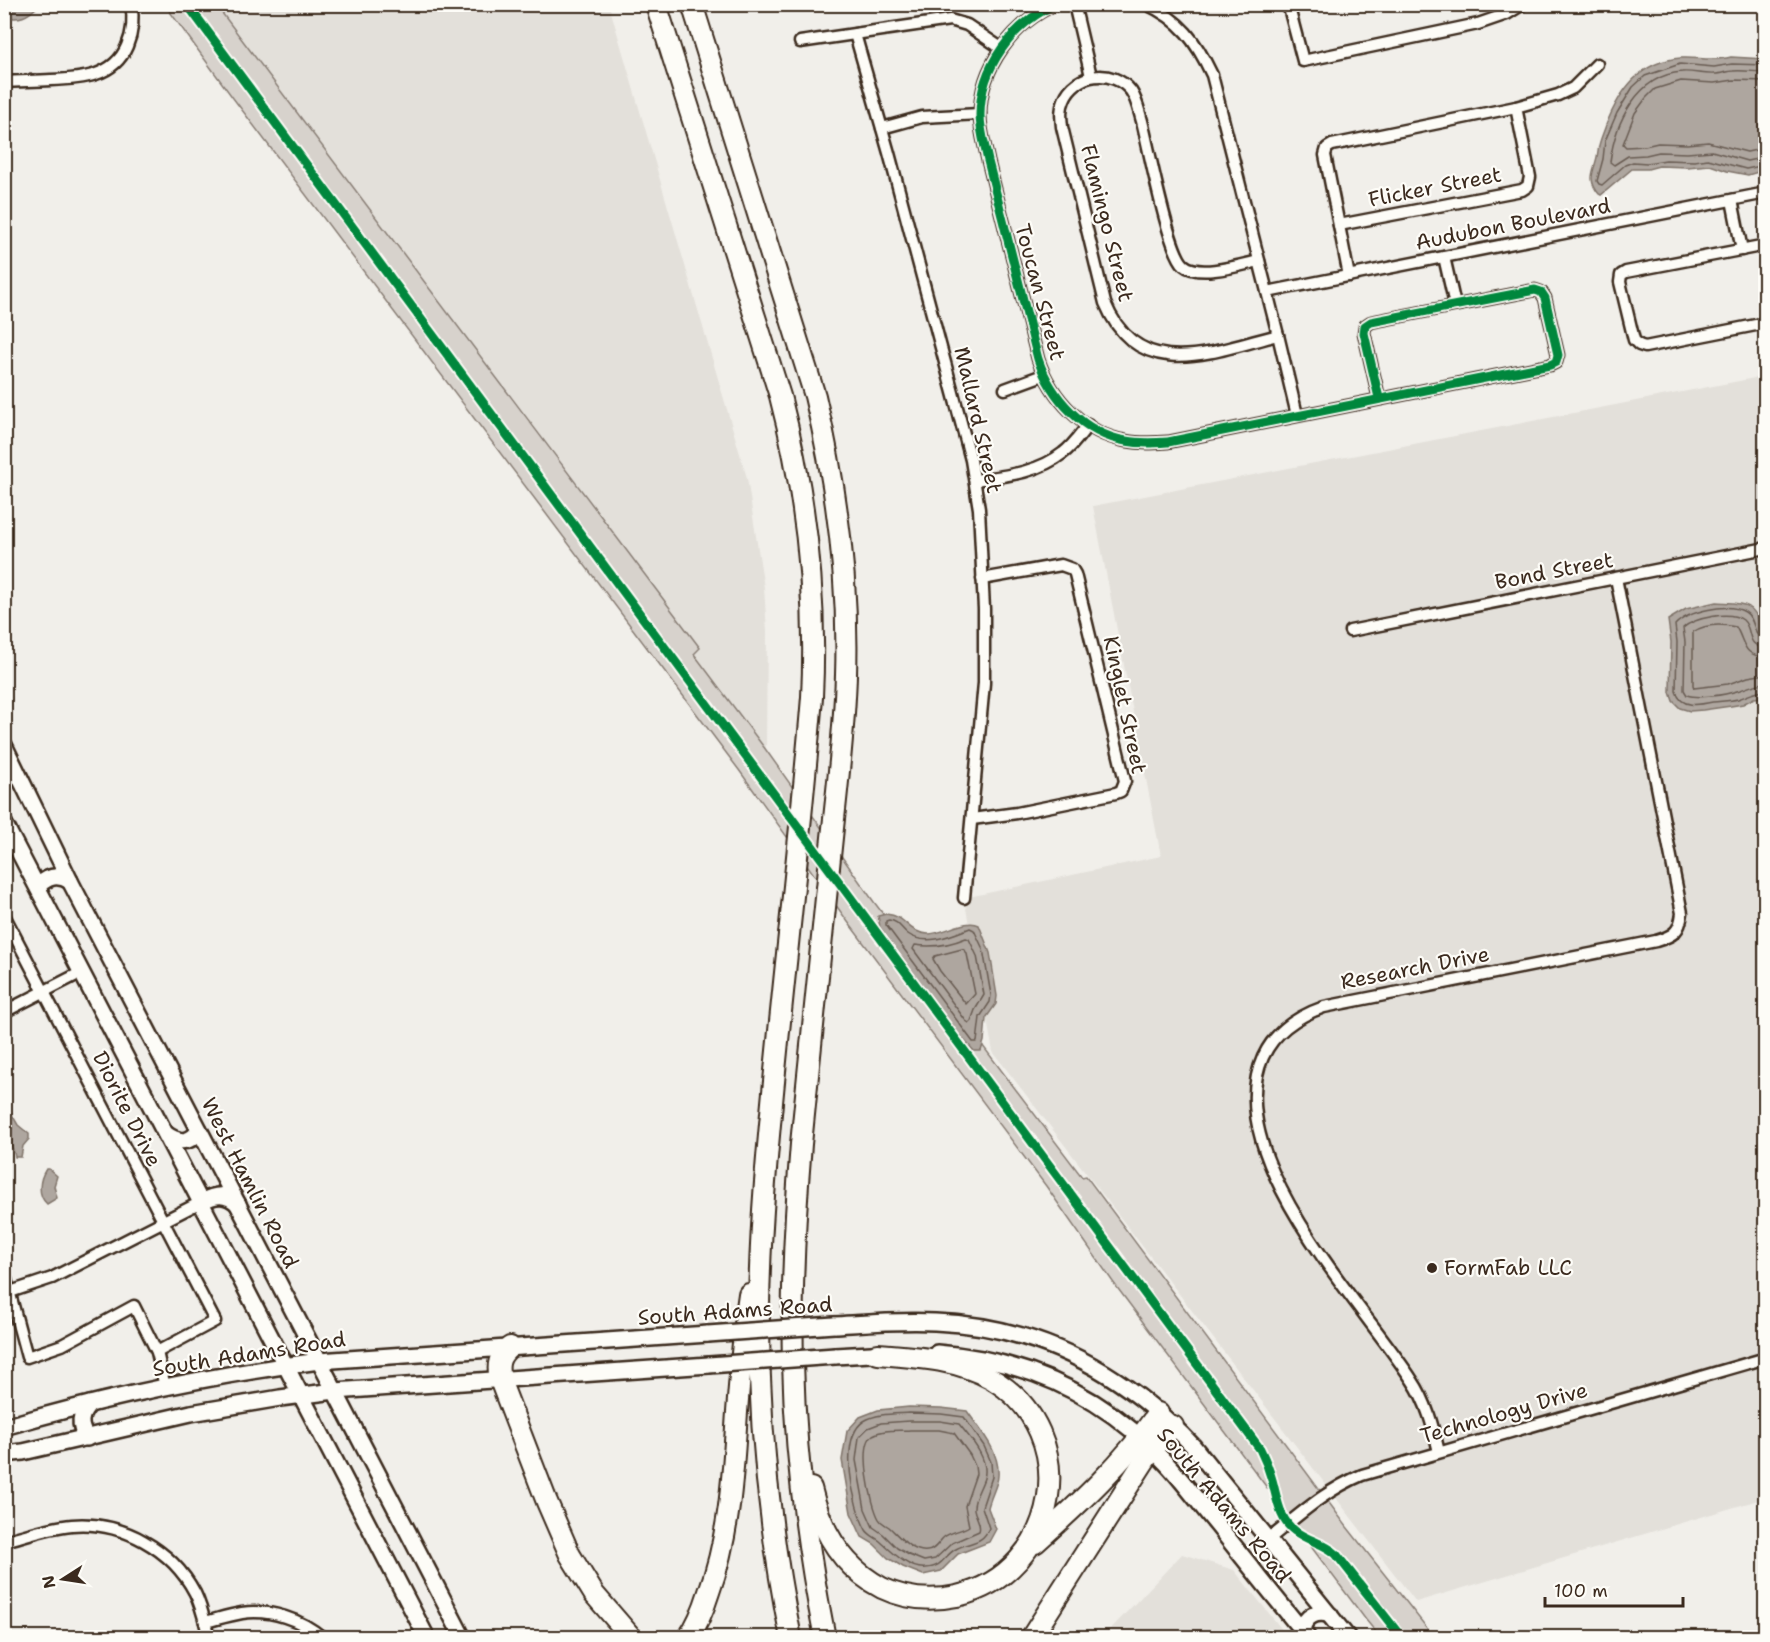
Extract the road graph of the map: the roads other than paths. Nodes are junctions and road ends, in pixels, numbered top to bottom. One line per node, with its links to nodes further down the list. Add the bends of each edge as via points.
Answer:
1 (131, 4): 14 (street, via 130,40 119,60 106,70 83,78)
2 (656, 4): 54 (highway, via 774,375 798,473 808,547 813,620 812,698)
3 (692, 4): 69 (highway, via 808,371 834,487 843,559 844,715 796,1208 792,1318)
4 (1056, 4): 11 (street, Toucan Street, via 1027,22)
5 (1074, 4): 13 (street)
6 (1146, 4): 24 (street, via 1188,33 1212,75)
7 (1288, 4): 8 (street, via 1303,61 1478,24)
8 (1522, 4)
9 (855, 34): 10 (street); 11 (street, via 950,20 967,25); 17 (street, Mallard Street)
10 (800, 42)
11 (1001, 48): 16 (street, Toucan Street, via 987,78)
12 (1597, 64): 15 (street, via 1573,88)
13 (1091, 76): 24 (street, via 1120,82 1136,100 1169,232 1184,265 1207,270); 29 (street, Flamingo Street, via 1066,95 1061,120 1106,303 1116,326 1146,349 1176,357)
14 (4, 82)
15 (1516, 107): 20 (street, via 1327,148 1325,155); 20 (street, Flicker Street, via 1530,177 1528,186)
16 (980, 114): 17 (street, via 922,117); 30 (street, Toucan Street, via 988,161)
17 (882, 129): 35 (street, Mallard Street)
18 (1766, 193): 19 (street, Audubon Boulevard)
19 (1732, 200): 22 (street); 23 (street, Audubon Boulevard)
20 (1339, 225): 25 (street)
21 (1766, 245): 22 (street)
22 (1742, 250): 28 (street, via 1621,275 1635,340 1645,346)
23 (1444, 257): 25 (street, Audubon Boulevard); 27 (street)
24 (1259, 261): 26 (street)
25 (1349, 276): 26 (street, Audubon Boulevard)
26 (1267, 292): 29 (street)
27 (1455, 305): 32 (street, via 1365,326); 32 (street, Toucan Street, via 1541,292 1558,355 1556,362)
28 (1766, 323)
29 (1278, 334): 33 (street)
30 (1043, 375): 31 (street); 34 (street, Toucan Street, via 1064,405)
31 (1005, 389)
32 (1379, 398): 33 (street, Toucan Street)
33 (1297, 415): 34 (street, Toucan Street, via 1168,442 1124,441)
34 (1088, 425): 35 (street, via 1064,453 1052,460 1016,474)
35 (975, 480): 38 (street, Mallard Street)
36 (1766, 548): 37 (street, Bond Street)
37 (1616, 578): 39 (street, Bond Street); 74 (street, Research Drive, via 1682,913 1677,931 1667,938 1324,1007 1302,1015 1279,1034 1257,1073 1257,1122 1284,1195 1317,1250 1413,1380 1430,1416)
38 (982, 579): 41 (street, Mallard Street, via 982,708); 41 (street, Kinglet Street, via 1061,565 1072,569 1125,781 1116,793)
39 (1350, 631)
40 (4, 745): 43 (main road, West Hamlin Road)
41 (972, 819): 45 (street, Mallard Street)
42 (4, 823): 44 (main road)
43 (70, 881): 44 (main road, via 56,876); 50 (main road, West Hamlin Road)
44 (38, 886): 47 (main road)
45 (964, 898)
46 (4, 915): 48 (street, Diorite Drive)
47 (82, 972): 48 (street); 51 (main road)
48 (44, 991): 49 (street); 55 (street, Diorite Drive)
49 (4, 1012)
50 (199, 1130): 51 (main road, via 194,1138 185,1141); 53 (main road, West Hamlin Road)
51 (166, 1134): 52 (main road)
52 (201, 1202): 53 (main road, via 223,1195); 55 (street); 63 (main road)
53 (238, 1204): 62 (main road, West Hamlin Road)
54 (763, 1205): 87 (highway, via 743,1336 725,1536 716,1575); 88 (highway, via 759,1307 763,1435)
55 (163, 1221): 57 (street, via 52,1278); 59 (street, Diorite Drive, via 215,1321)
56 (4, 1272): 57 (street)
57 (10, 1292): 59 (street, via 27,1357 62,1345 134,1306)
58 (510, 1347): 62 (main road, South Adams Road); 64 (highway, via 498,1365); 70 (main road, South Adams Road, bridge, via 902,1321 972,1325 1046,1344 1091,1364)
59 (157, 1352): 65 (street)
60 (878, 1353): 64 (main road, South Adams Road, bridge); 73 (main road, South Adams Road, via 952,1354 1016,1367 1077,1392 1113,1415); 78 (highway, via 936,1360 968,1369 992,1380 1023,1407 1041,1437 1050,1483 1043,1518 1034,1541)
61 (1766, 1358): 74 (street, Technology Drive)
62 (319, 1361): 63 (main road, South Adams Road); 66 (main road, West Hamlin Road)
63 (286, 1365): 65 (main road, South Adams Road); 67 (main road)
64 (500, 1380): 66 (main road, South Adams Road); 86 (highway, via 570,1555 594,1594)
65 (165, 1387): 68 (main road, South Adams Road)
66 (335, 1391): 67 (main road, South Adams Road); 85 (main road, West Hamlin Road)
67 (302, 1395): 72 (main road, South Adams Road, via 191,1413); 84 (main road)
68 (90, 1404): 71 (main road, South Adams Road); 72 (main road, via 80,1420)
69 (795, 1415): 78 (highway, via 814,1500 825,1529 841,1555 877,1585 918,1598 953,1597 998,1579); 89 (highway, via 806,1527)
70 (1166, 1419): 73 (highway); 76 (main road, South Adams Road, via 1206,1460)
71 (4, 1428)
72 (87, 1438): 75 (main road, South Adams Road)
73 (1146, 1444): 78 (highway, via 1109,1473); 81 (main road, South Adams Road, via 1181,1481); 90 (highway)
74 (1439, 1452): 76 (street, Technology Drive, via 1347,1481)
75 (4, 1454)
76 (1269, 1539): 79 (main road, South Adams Road)
77 (4, 1541): 80 (street, via 74,1525 103,1526 133,1535 160,1551 179,1570 195,1595)
78 (1024, 1553)
79 (1330, 1615): 81 (main road, via 1319,1613 1309,1617); 91 (main road, South Adams Road)
80 (205, 1622): 82 (street); 83 (street, via 240,1613 265,1613 295,1620)
81 (1305, 1634)
82 (209, 1638)
83 (323, 1638)
84 (427, 1638)
85 (463, 1638)
86 (632, 1638)
87 (688, 1638)
88 (791, 1638)
89 (825, 1638)
90 (1031, 1638)
91 (1348, 1638)

